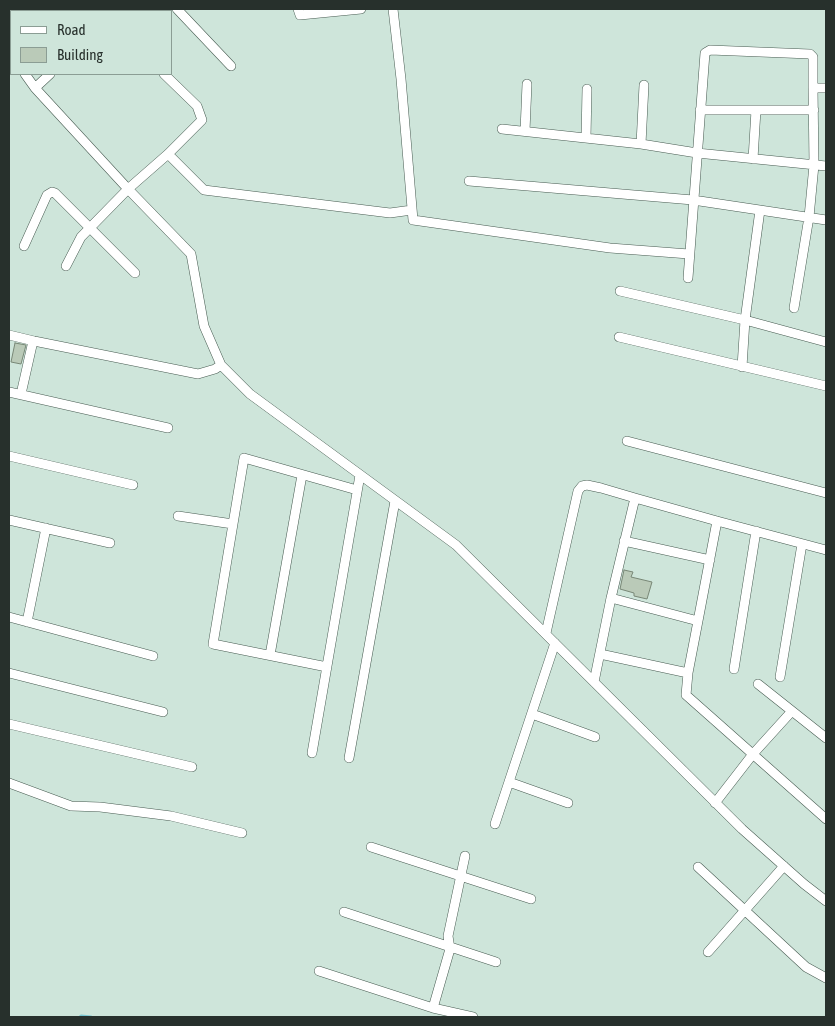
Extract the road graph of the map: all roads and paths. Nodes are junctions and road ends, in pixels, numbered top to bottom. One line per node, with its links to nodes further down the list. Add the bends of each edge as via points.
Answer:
1 (177, 9): 6 (street)
2 (298, 9): 5 (street, via 300,16)
3 (361, 9): 5 (street)
4 (394, 9): 31 (street)
5 (342, 10)
6 (231, 66)
7 (26, 75): 12 (street)
8 (49, 75): 12 (street)
9 (165, 75): 24 (street, via 197,106 202,120)
10 (527, 84): 20 (street)
11 (644, 86): 22 (street)
12 (35, 88): 29 (street)
13 (813, 88): 14 (street); 16 (street, via 813,57 810,54 710,50 705,53); 18 (street)
14 (826, 88)
15 (587, 89): 21 (street)
16 (700, 110): 17 (street); 23 (street)
17 (756, 110): 18 (street); 25 (street)
18 (814, 110): 26 (street)
19 (502, 129): 20 (street)
20 (525, 131): 21 (street)
21 (586, 138): 22 (street)
22 (641, 144): 23 (street)
23 (697, 153): 25 (street); 30 (street)
24 (168, 154): 29 (street); 31 (street, via 204,190 390,213)
25 (753, 159): 26 (street)
26 (814, 165): 27 (street); 33 (street)
27 (826, 166)
28 (469, 181): 30 (street)
29 (128, 189): 35 (street); 48 (street, via 190,254 204,326)
30 (693, 200): 32 (street); 37 (street)
31 (412, 210): 37 (street, via 413,220 610,248)
32 (760, 210): 33 (street); 43 (street)
33 (809, 217): 34 (street); 42 (street)
34 (826, 220)
35 (90, 227): 36 (street, via 55,193 49,193); 38 (street); 39 (street)
36 (24, 246)
37 (689, 254): 40 (street)
38 (66, 266)
39 (135, 273)
40 (688, 278)
41 (620, 291): 43 (street)
42 (794, 308)
43 (745, 320): 47 (street); 49 (street)
44 (9, 335): 46 (street)
45 (619, 337): 49 (street)
46 (33, 341): 48 (street, via 198,374); 52 (street)
47 (826, 342)
48 (218, 367): 57 (street)
49 (742, 367): 50 (street)
50 (826, 386)
51 (9, 392): 52 (street)
52 (21, 394): 53 (street)
53 (168, 428)
54 (627, 441): 60 (street)
55 (9, 456): 58 (street)
56 (302, 475): 59 (street); 66 (street, via 244,458); 81 (street)
57 (360, 475): 59 (street); 62 (street)
58 (133, 485)
59 (357, 490): 83 (street)
60 (826, 493)
61 (635, 498): 65 (street); 69 (street); 78 (street, via 587,485 578,491)
62 (395, 501): 78 (street, via 456,545); 98 (street)
63 (178, 516): 66 (street)
64 (9, 520): 67 (street)
65 (717, 521): 68 (street); 73 (street)
66 (233, 524): 81 (street, via 213,644)
67 (46, 528): 70 (street); 77 (street)
68 (756, 531): 71 (street); 84 (street)
69 (624, 541): 73 (street); 74 (street)
70 (110, 543)
71 (802, 544): 72 (street); 87 (street)
72 (826, 550)
73 (710, 560): 76 (street)
74 (611, 598): 76 (street); 80 (street)
75 (9, 617): 77 (street)
76 (698, 621): 85 (street)
77 (27, 622): 82 (street)
78 (546, 633): 79 (street)
79 (555, 643): 88 (street); 92 (street)
80 (600, 654): 85 (street); 88 (street)
81 (270, 655): 83 (street)
82 (153, 656)
83 (327, 667): 96 (street)
84 (734, 669)
85 (688, 672): 97 (street, via 686,694)
86 (9, 673): 91 (street)
87 (780, 677)
88 (594, 682): 102 (street)
89 (758, 684): 90 (street)
90 (792, 711): 95 (street); 97 (street)
91 (162, 712)
92 (532, 714): 94 (street); 100 (street)
93 (9, 724): 99 (street)
94 (596, 737)
95 (826, 738)
96 (312, 753)
97 (753, 754): 102 (street); 104 (street)
98 (348, 758)
99 (192, 767)
100 (509, 782): 103 (street); 105 (street)
101 (9, 783): 106 (street, via 70,806 171,816)
102 (715, 802): 109 (street)
103 (568, 803)
104 (826, 819)
105 (495, 824)
106 (242, 833)
107 (371, 847): 111 (street)
108 (465, 856): 111 (street)
109 (784, 866): 113 (street); 114 (street)
110 (698, 867): 114 (street)
111 (460, 876): 112 (street); 116 (street, via 448,936)
112 (531, 899)
113 (826, 901)
114 (744, 911): 117 (street); 120 (street, via 806,966)
115 (344, 912): 116 (street)
116 (450, 947): 118 (street); 121 (street)
117 (708, 952)
118 (496, 962)
119 (319, 971): 121 (street)
120 (826, 978)
121 (433, 1008): 122 (street)
122 (473, 1017)

